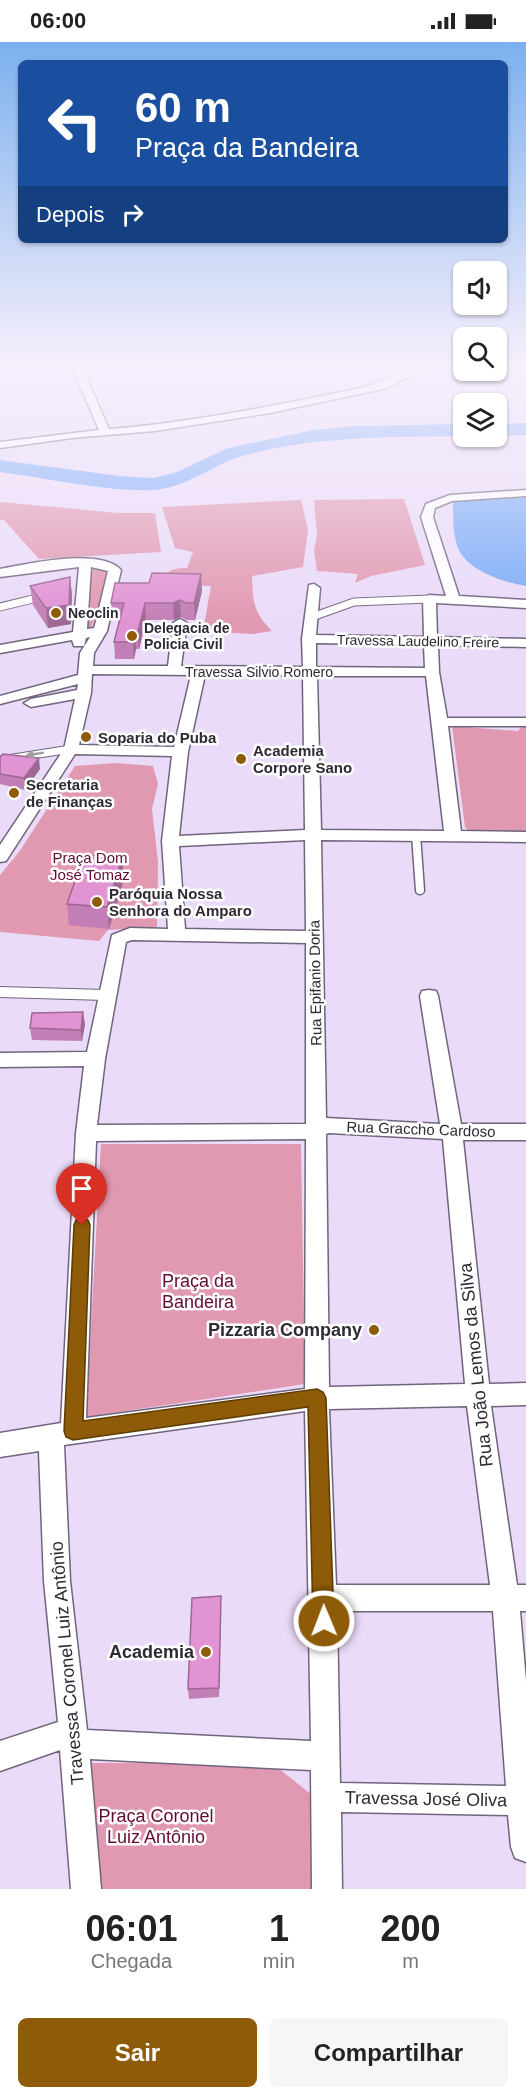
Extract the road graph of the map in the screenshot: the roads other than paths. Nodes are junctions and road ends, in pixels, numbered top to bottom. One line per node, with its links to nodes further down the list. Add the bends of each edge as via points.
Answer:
1 (526, 493): 7 (street, via 450,498 430,506 427,517)
2 (85, 563): 3 (street); 12 (street, via 110,565 116,572); 13 (street, via 76,590)
3 (0, 573)
4 (314, 588): 10 (street, Rua Epifanio Doria)
5 (46, 596): 9 (lane)
6 (429, 599): 7 (street); 10 (lane, via 354,602); 15 (street)
7 (453, 599): 8 (street)
8 (521, 603)
9 (0, 607)
10 (312, 617): 14 (street, Rua Epifanio Doria)
11 (180, 623): 20 (street)
12 (98, 635): 13 (street); 18 (street)
13 (78, 638): 17 (street); 18 (street); 19 (street)
14 (309, 639): 15 (street, Travessa Laudelino Freire); 22 (street, Rua Epifanio Doria)
15 (431, 642): 16 (street, Travessa Laudelino Freire); 23 (street)
16 (526, 643)
17 (0, 649)
18 (87, 654): 24 (street)
19 (0, 658)
20 (174, 671): 21 (street, Travessa Silvio Romero); 24 (street, Travessa Silvio Romero)
21 (199, 672): 22 (street, Travessa Silvio Romero); 31 (street)
22 (311, 672): 23 (street, Travessa Silvio Romero); 33 (street, Rua Epifanio Doria)
23 (432, 672): 28 (street)
24 (86, 674): 25 (street); 26 (street, Travessa Silvio Romero)
25 (84, 693): 27 (street); 30 (street)
26 (0, 700)
27 (0, 709)
28 (440, 722): 29 (street); 35 (street)
29 (526, 722)
30 (71, 749): 31 (street); 32 (lane, one-way to 32); 38 (street)
31 (180, 752): 37 (street)
32 (0, 758)
33 (311, 835): 34 (street); 37 (street); 41 (street, Rua Epifanio Doria)
34 (416, 836): 35 (street); 39 (lane)
35 (453, 836): 36 (street)
36 (526, 837)
37 (170, 841): 40 (street)
38 (0, 856)
39 (420, 890)
40 (177, 935): 41 (street); 43 (street, via 129,934 118,939)
41 (315, 937): 47 (street, Rua Epifanio Doria)
42 (0, 992): 43 (street)
43 (106, 995): 46 (street)
44 (429, 996): 48 (street, Rua João Lemos da Silva)
45 (0, 1059): 46 (street)
46 (95, 1059): 49 (street)
47 (317, 1131): 48 (street, Rua Graccho Cardoso, via 329,1125); 49 (street); 53 (street)
48 (452, 1132): 50 (street, Rua Graccho Cardoso); 52 (street, Rua João Lemos da Silva)
49 (86, 1133): 54 (street)
50 (526, 1136)
51 (526, 1394): 52 (street)
52 (478, 1395): 53 (street); 57 (street, Rua João Lemos da Silva)
53 (317, 1398): 54 (street); 56 (street)
54 (62, 1434): 55 (street); 58 (street, Travessa Coronel Luiz Antônio, via 57,1581)
55 (0, 1445)
56 (323, 1598): 57 (street); 60 (street)
57 (516, 1598): 62 (street, Rua João Lemos da Silva)
58 (74, 1737): 59 (street); 60 (street); 64 (street, Travessa Coronel Luiz Antônio)
59 (0, 1755)
60 (326, 1756): 61 (street)
61 (325, 1797): 62 (street, Travessa José Oliva); 65 (street)
62 (523, 1801): 63 (street, Rua João Lemos da Silva)
63 (526, 1847)
64 (86, 1889)
65 (327, 1889)

